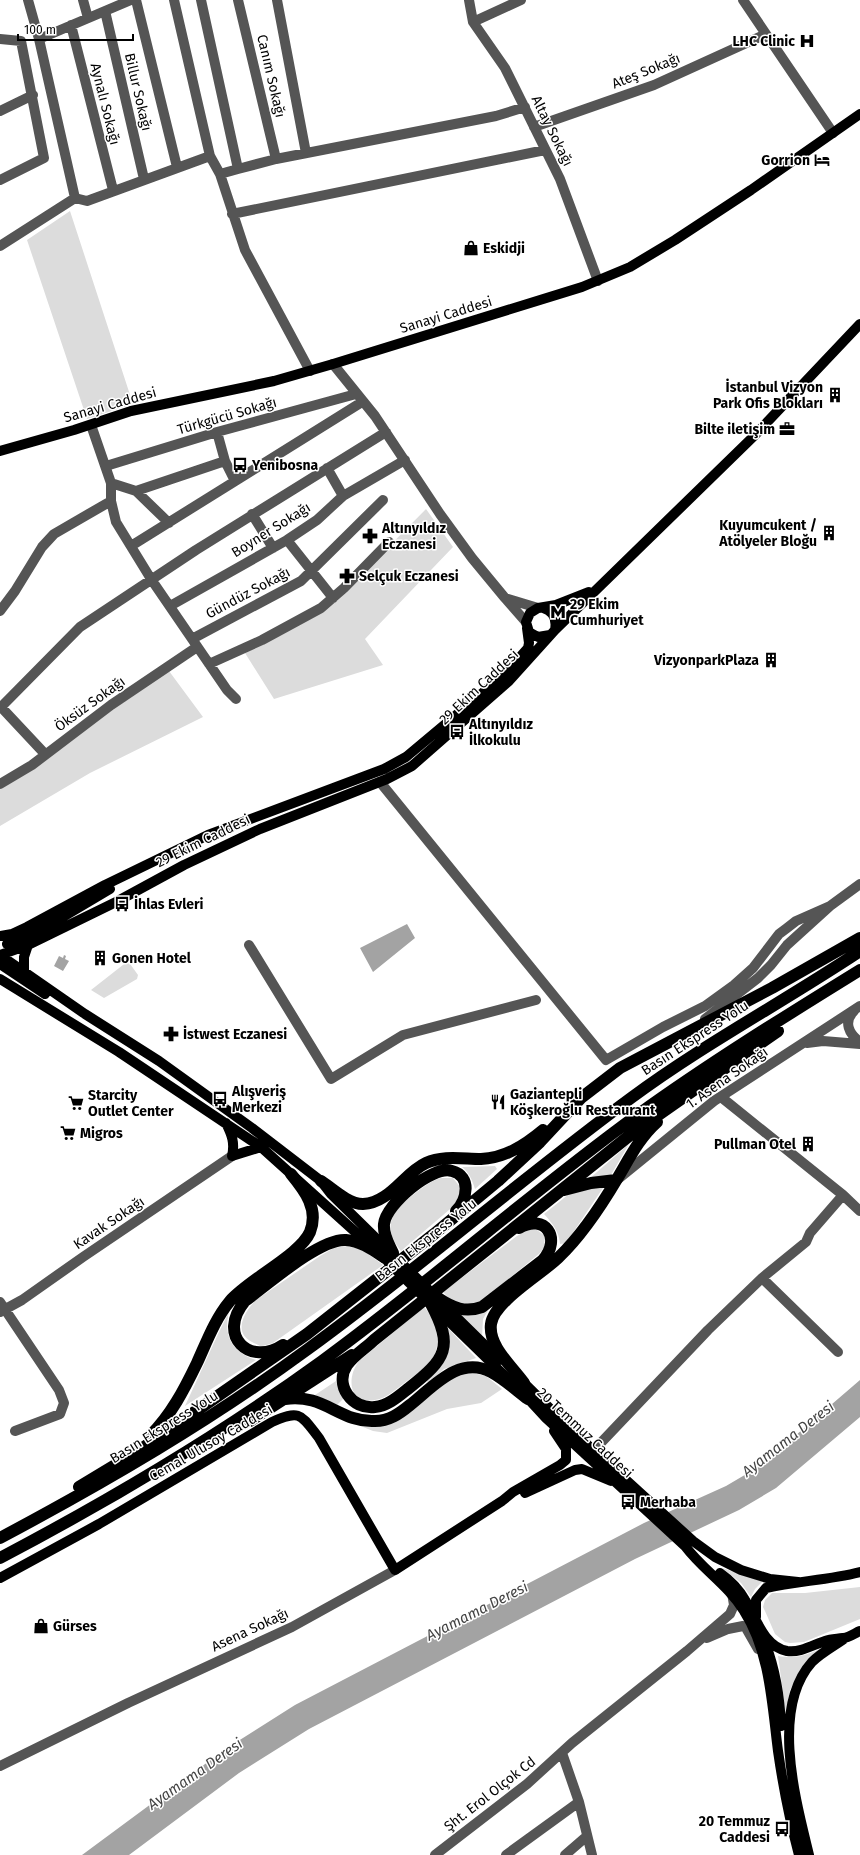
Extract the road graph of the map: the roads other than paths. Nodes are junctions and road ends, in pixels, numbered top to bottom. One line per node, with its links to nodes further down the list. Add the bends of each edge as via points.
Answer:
1 (28, 0): 18 (street)
2 (83, 0): 13 (street)
3 (131, 0): 12 (street)
4 (136, 0): 29 (street)
5 (174, 0): 27 (street)
6 (201, 0): 30 (street)
7 (238, 0): 28 (street, Canım Sokağı)
8 (277, 0): 26 (street)
9 (469, 0): 14 (street, Altay Sokağı)
10 (521, 0): 14 (street)
11 (743, 0): 16 (street)
12 (105, 11): 13 (street); 32 (street, Billur Sokağı)
13 (88, 18): 15 (street)
14 (473, 22): 20 (street, Altay Sokağı, via 505,68)
15 (71, 25): 18 (street); 34 (street, Aynalı Sokağı)
16 (766, 34): 23 (street, Ateş Sokağı, via 654,85); 24 (street)
17 (0, 39): 19 (street, via 21,41)
18 (39, 39): 35 (street)
19 (33, 95): 21 (street); 33 (street, via 44,158)
20 (525, 107): 23 (street, Altay Sokağı); 26 (street, via 496,116)
21 (0, 111)
22 (860, 114): 24 (main road, Sanayi Caddesi)
23 (534, 128): 25 (street, Altay Sokağı)
24 (833, 133): 38 (main road, Sanayi Caddesi, via 675,240 630,267)
25 (545, 150): 36 (street); 38 (street, Altay Sokağı, via 560,179)
26 (306, 152): 28 (street)
27 (210, 156): 29 (street); 31 (street)
28 (276, 159): 30 (street)
29 (177, 167): 32 (street)
30 (238, 169): 31 (street)
31 (220, 174): 36 (street)
32 (144, 179): 34 (street)
33 (0, 180)
34 (112, 190): 35 (street, via 87,201)
35 (75, 198): 37 (street)
36 (232, 214): 41 (street, via 245,250)
37 (0, 246)
38 (598, 281): 40 (main road, Sanayi Caddesi)
39 (860, 324): 65 (main road, 29 Ekim Caddesi, via 754,436)
40 (333, 364): 41 (main road, Sanayi Caddesi); 42 (street)
41 (310, 371): 43 (main road, Sanayi Caddesi, via 131,411)
42 (359, 398): 44 (street, Türkgücü Sokağı); 45 (street); 51 (street)
43 (91, 425): 46 (main road, Sanayi Caddesi); 49 (street)
44 (217, 432): 48 (street); 49 (street, Türkgücü Sokağı)
45 (386, 432): 47 (street); 50 (street)
46 (0, 451)
47 (405, 460): 54 (street, Boyner Sokağı); 67 (street, via 440,514)
48 (225, 461): 51 (street); 53 (street)
49 (106, 466): 52 (street)
50 (327, 468): 54 (street); 57 (street)
51 (235, 481): 58 (street)
52 (111, 483): 53 (street); 56 (street)
53 (136, 491): 58 (street)
54 (344, 496): 59 (street, Boyner Sokağı, via 317,520)
55 (383, 500): 63 (street, Gündüz Sokağı)
56 (111, 501): 61 (street, via 116,522); 70 (street, via 54,534 42,547)
57 (252, 514): 62 (street); 64 (street)
58 (169, 523): 61 (street)
59 (287, 540): 62 (street, Boyner Sokağı); 63 (street)
60 (389, 542): 66 (street)
61 (131, 546): 64 (street)
62 (274, 548): 68 (street, Boyner Sokağı)
63 (311, 571): 66 (street); 73 (street, Gündüz Sokağı, via 301,581)
64 (151, 579): 68 (street); 76 (street, via 80,627)
65 (598, 588): 69 (main road, via 575,599); 72 (main road, 29 Ekim Caddesi)
66 (332, 598): 74 (street, via 321,608)
67 (505, 598): 69 (street); 71 (street)
68 (170, 606): 73 (street)
69 (541, 608): 71 (main road, via 530,613); 72 (main road, via 552,612 554,616)
70 (0, 611)
71 (526, 625): 72 (main road, via 529,632 538,637); 80 (main road, 29 Ekim Caddesi, via 529,643 523,655 486,690 406,757 384,769 208,835)
72 (552, 632): 78 (main road, 29 Ekim Caddesi, via 509,681 445,738 412,766)
73 (194, 643): 74 (street); 77 (street, Öksüz Sokağı)
74 (209, 664): 75 (street)
75 (236, 699)
76 (1, 706): 77 (street)
77 (45, 754): 79 (street, Öksüz Sokağı)
78 (380, 782): 82 (street, via 606,1060 705,1006 753,968 779,934 796,921); 86 (main road, 29 Ekim Caddesi, via 240,838)
79 (0, 784)
80 (159, 858): 83 (main road, 29 Ekim Caddesi, via 27,927); 85 (main road, via 78,909 25,938)
81 (860, 884): 82 (street)
82 (830, 906): 96 (street, via 787,945 758,978)
83 (0, 936)
84 (860, 938): 96 (highway)
85 (7, 944)
86 (28, 945): 89 (main road, 29 Ekim Caddesi); 91 (main road, via 24,957)
87 (249, 945): 94 (street, via 331,1079 403,1035)
88 (860, 950): 132 (highway, Basın Ekspress Yolu, via 633,1096 360,1311 265,1380 160,1449)
89 (0, 957): 91 (main road); 99 (main road, via 101,1030)
90 (860, 970): 128 (highway, via 662,1097 572,1164 324,1359)
91 (24, 971): 99 (main road)
92 (860, 974): 100 (highway)
93 (0, 979): 103 (main road, via 119,1052)
94 (536, 1000)
95 (858, 1007): 97 (street, via 850,1015 848,1024); 98 (street, 1. Asena Sokağı)
96 (688, 1032): 101 (highway, via 620,1068)
97 (860, 1043): 98 (street, via 823,1041)
98 (799, 1045): 102 (street, 1. Asena Sokağı)
99 (159, 1061): 108 (main road)
100 (688, 1094): 107 (highway, via 647,1132); 109 (highway, via 634,1132)
101 (582, 1097): 108 (highway, via 538,1135 512,1152 483,1159 448,1158 426,1163 386,1195 371,1203 356,1203); 112 (highway, via 520,1162)
102 (721, 1097): 107 (street, 1. Asena Sokağı); 110 (street)
103 (226, 1123): 104 (main road); 105 (main road, via 233,1137)
104 (261, 1147): 105 (main road); 106 (main road)
105 (232, 1156): 117 (street, Kavak Sokağı, via 22,1300)
106 (291, 1174): 114 (main road); 127 (highway, via 304,1189 310,1202 313,1213 310,1232 297,1249 231,1301 216,1323 166,1418 144,1442)
107 (616, 1180): 109 (highway, via 577,1186); 121 (highway, via 569,1246 545,1270 502,1304 493,1316 490,1334 494,1345)
108 (321, 1181): 114 (main road)
109 (560, 1192): 113 (highway)
110 (843, 1196): 111 (street); 115 (street, via 810,1233 806,1242)
111 (860, 1211)
112 (434, 1234): 114 (highway, via 464,1202 466,1195 463,1180 452,1171 426,1177 391,1208 384,1225); 118 (highway)
113 (504, 1237): 116 (highway, via 532,1222 548,1231 552,1238 552,1246 543,1260 482,1307 474,1310 459,1309); 119 (highway)
114 (389, 1256): 116 (main road); 118 (highway, via 354,1241 332,1242 306,1256 245,1302 238,1309 232,1328 244,1347 256,1352 265,1352 280,1348)
115 (762, 1278): 120 (street); 126 (street, via 708,1330)
116 (435, 1301): 119 (highway, via 443,1329 443,1350 438,1360 425,1376 395,1399 380,1406 365,1407 350,1399 342,1382 348,1364); 121 (main road); 123 (main road, 20 Temmuz Caddesi)
117 (2, 1307): 125 (street, via 59,1390 64,1403 60,1414)
118 (318, 1324): 127 (highway, via 277,1356 137,1452)
119 (374, 1340): 122 (highway)
120 (838, 1352)
121 (524, 1383): 126 (main road)
122 (285, 1399): 123 (highway, via 312,1399 357,1420 384,1420 403,1410 453,1372 470,1366 491,1372); 128 (highway, via 196,1454)
123 (528, 1399): 124 (main road, 20 Temmuz Caddesi)
124 (546, 1418): 129 (main road, 20 Temmuz Caddesi); 131 (main road, via 566,1449 566,1460)
125 (16, 1430)
126 (594, 1450): 130 (main road)
127 (105, 1470): 132 (highway, via 70,1493)
128 (154, 1473): 135 (highway)
129 (619, 1485): 130 (main road, 20 Temmuz Caddesi); 131 (main road, via 582,1469)
130 (637, 1495): 134 (main road)
131 (502, 1501): 136 (main road, Asena Sokağı)
132 (49, 1512): 133 (highway, Basın Ekspress Yolu)
133 (0, 1538)
134 (689, 1544): 141 (main road, via 741,1570); 142 (main road, via 695,1559); 143 (main road, via 737,1588)
135 (0, 1558)
136 (395, 1570): 139 (main road, Cemal Ulusoy Caddesi, via 319,1438 304,1418 291,1414 272,1422 100,1524); 149 (street, Asena Sokağı, via 292,1627)
137 (860, 1572): 138 (main road)
138 (840, 1577): 140 (main road); 141 (main road)
139 (0, 1578)
140 (860, 1578)
141 (798, 1582): 143 (main road, via 766,1588 756,1600)
142 (732, 1593): 146 (street, via 734,1605 730,1614); 147 (main road, via 752,1624)
143 (756, 1620): 144 (main road)
144 (761, 1631): 145 (main road, via 775,1645 786,1650 809,1648); 150 (main road, via 775,1674 781,1707)
145 (854, 1634): 158 (main road, via 812,1662 795,1690 790,1715 793,1781)
146 (687, 1651): 147 (street, via 713,1635 743,1626); 148 (street, Şht. Erol Olçok Cd)
147 (763, 1659): 150 (main road)
148 (562, 1753): 151 (street); 153 (street, Şht. Erol Olçok Cd, via 527,1784)
149 (0, 1766)
150 (785, 1798): 157 (main road)
151 (579, 1802): 152 (street); 154 (street)
152 (588, 1836): 155 (street); 156 (street)
153 (435, 1855)
154 (506, 1855)
155 (564, 1855)
156 (592, 1855)
157 (798, 1855)
158 (809, 1855)

